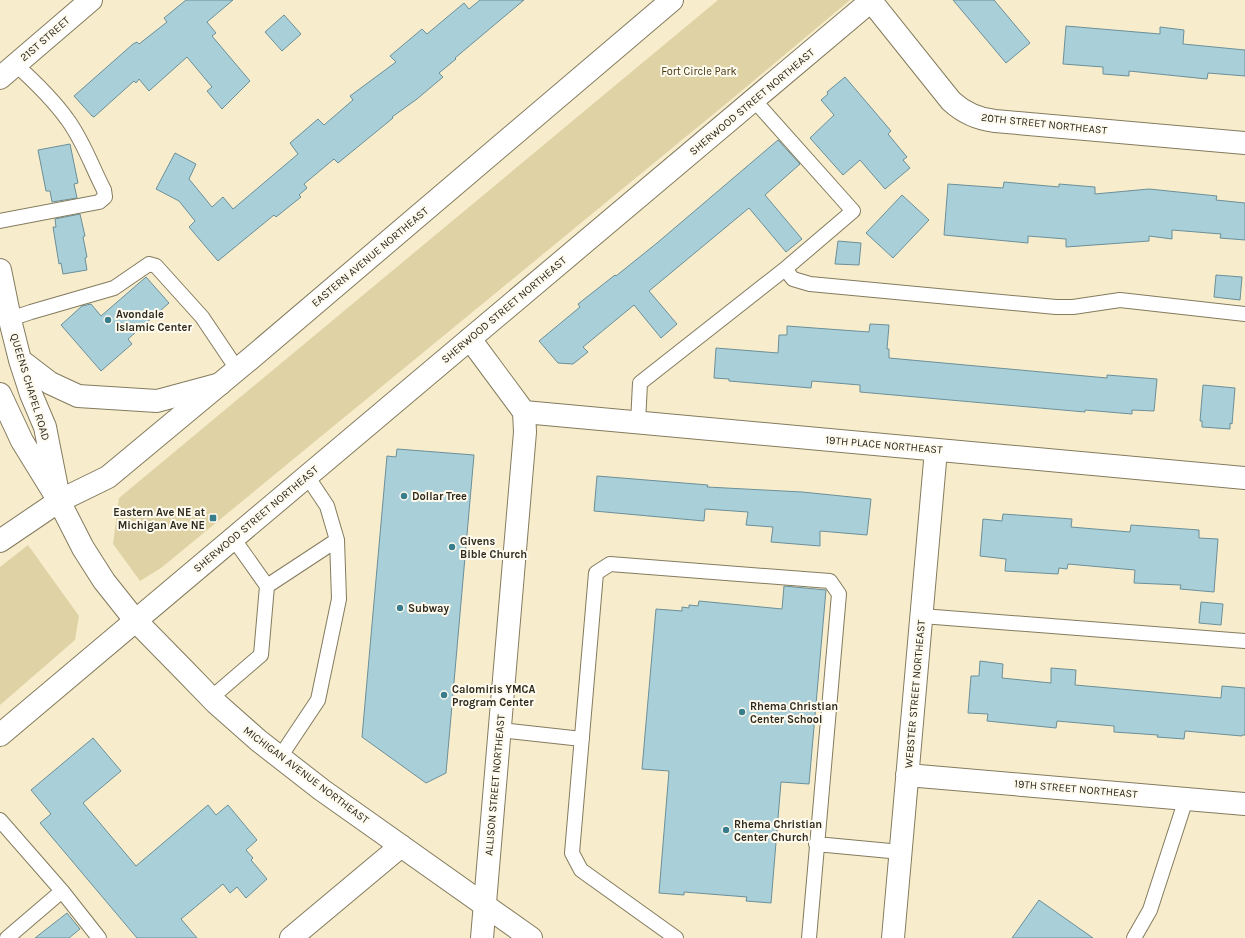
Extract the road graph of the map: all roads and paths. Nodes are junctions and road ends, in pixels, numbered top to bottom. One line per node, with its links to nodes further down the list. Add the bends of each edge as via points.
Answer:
1 (91, 0): 4 (street, 21ST STREET)
2 (672, 0): 14 (street, EASTERN AVENUE NORTHEAST)
3 (872, 0): 5 (street, SHERWOOD STREET NORTHEAST); 6 (street, 20TH STREET NORTHEAST, via 951,101 958,108 976,117 994,121)
4 (8, 71): 7 (lane, via 35,82 67,119 104,190 105,198 99,202)
5 (754, 100): 8 (lane, via 853,211); 12 (street, SHERWOOD STREET NORTHEAST)
6 (1245, 143)
7 (0, 222)
8 (785, 269): 10 (lane, via 793,279 810,284 1056,307 1120,300); 18 (lane, via 640,383)
9 (0, 270): 11 (street, QUEENS CHAPEL ROAD)
10 (1245, 314)
11 (10, 319): 13 (street, QUEENS CHAPEL ROAD); 14 (lane, via 114,288 149,264 156,266 202,317)
12 (470, 339): 17 (street); 20 (street, SHERWOOD STREET NORTHEAST)
13 (20, 360): 15 (street, via 50,383 78,396 157,401); 22 (street, QUEENS CHAPEL ROAD, via 45,427)
14 (237, 369): 15 (street, EASTERN AVENUE NORTHEAST)
15 (220, 384): 22 (street, EASTERN AVENUE NORTHEAST, via 108,477)
16 (0, 394): 22 (street, QUEENS CHAPEL ROAD, via 22,441)
17 (524, 412): 18 (street, 19TH PLACE NORTHEAST); 31 (street, ALLISON STREET NORTHEAST, via 525,442)
18 (638, 423): 19 (street, 19TH PLACE NORTHEAST)
19 (936, 450): 21 (street, 19TH PLACE NORTHEAST); 27 (street, WEBSTER STREET NORTHEAST)
20 (307, 476): 23 (street, SHERWOOD STREET NORTHEAST); 24 (lane, via 327,506)
21 (1245, 478)
22 (59, 501): 25 (street, EASTERN AVENUE NORTHEAST); 28 (street, MICHIGAN AVENUE NORTHEAST, via 83,548 104,581)
23 (233, 538): 26 (lane); 28 (street, SHERWOOD STREET NORTHEAST)
24 (337, 540): 26 (lane); 34 (lane, via 339,599 318,700)
25 (0, 541)
26 (267, 586): 30 (lane, via 260,655)
27 (922, 616): 29 (lane); 35 (street, WEBSTER STREET NORTHEAST)
28 (135, 620): 30 (street, MICHIGAN AVENUE NORTHEAST); 32 (street)
29 (1245, 641)
30 (211, 698): 34 (street, MICHIGAN AVENUE NORTHEAST)
31 (500, 730): 33 (lane); 43 (street, ALLISON STREET NORTHEAST)
32 (0, 735)
33 (582, 739): 39 (lane, via 596,573 610,564 830,581 839,594); 49 (lane, via 572,853 580,870)
34 (280, 757): 40 (street, MICHIGAN AVENUE NORTHEAST)
35 (907, 775): 36 (street, 19TH STREET NORTHEAST); 41 (street, WEBSTER STREET NORTHEAST)
36 (1186, 799): 37 (street, 19TH STREET NORTHEAST); 52 (lane, via 1150,910)
37 (1245, 804)
38 (0, 820): 42 (lane)
39 (816, 844): 41 (lane); 50 (lane)
40 (401, 846): 43 (street, MICHIGAN AVENUE NORTHEAST); 46 (street)
41 (901, 852): 51 (street, WEBSTER STREET NORTHEAST)
42 (62, 891): 44 (lane); 45 (lane)
43 (485, 906): 47 (street, ALLISON STREET NORTHEAST); 48 (street, MICHIGAN AVENUE NORTHEAST)
44 (7, 938)
45 (99, 938)
46 (291, 938)
47 (482, 938)
48 (531, 938)
49 (676, 938)
50 (809, 938)
51 (893, 938)
52 (1134, 938)

